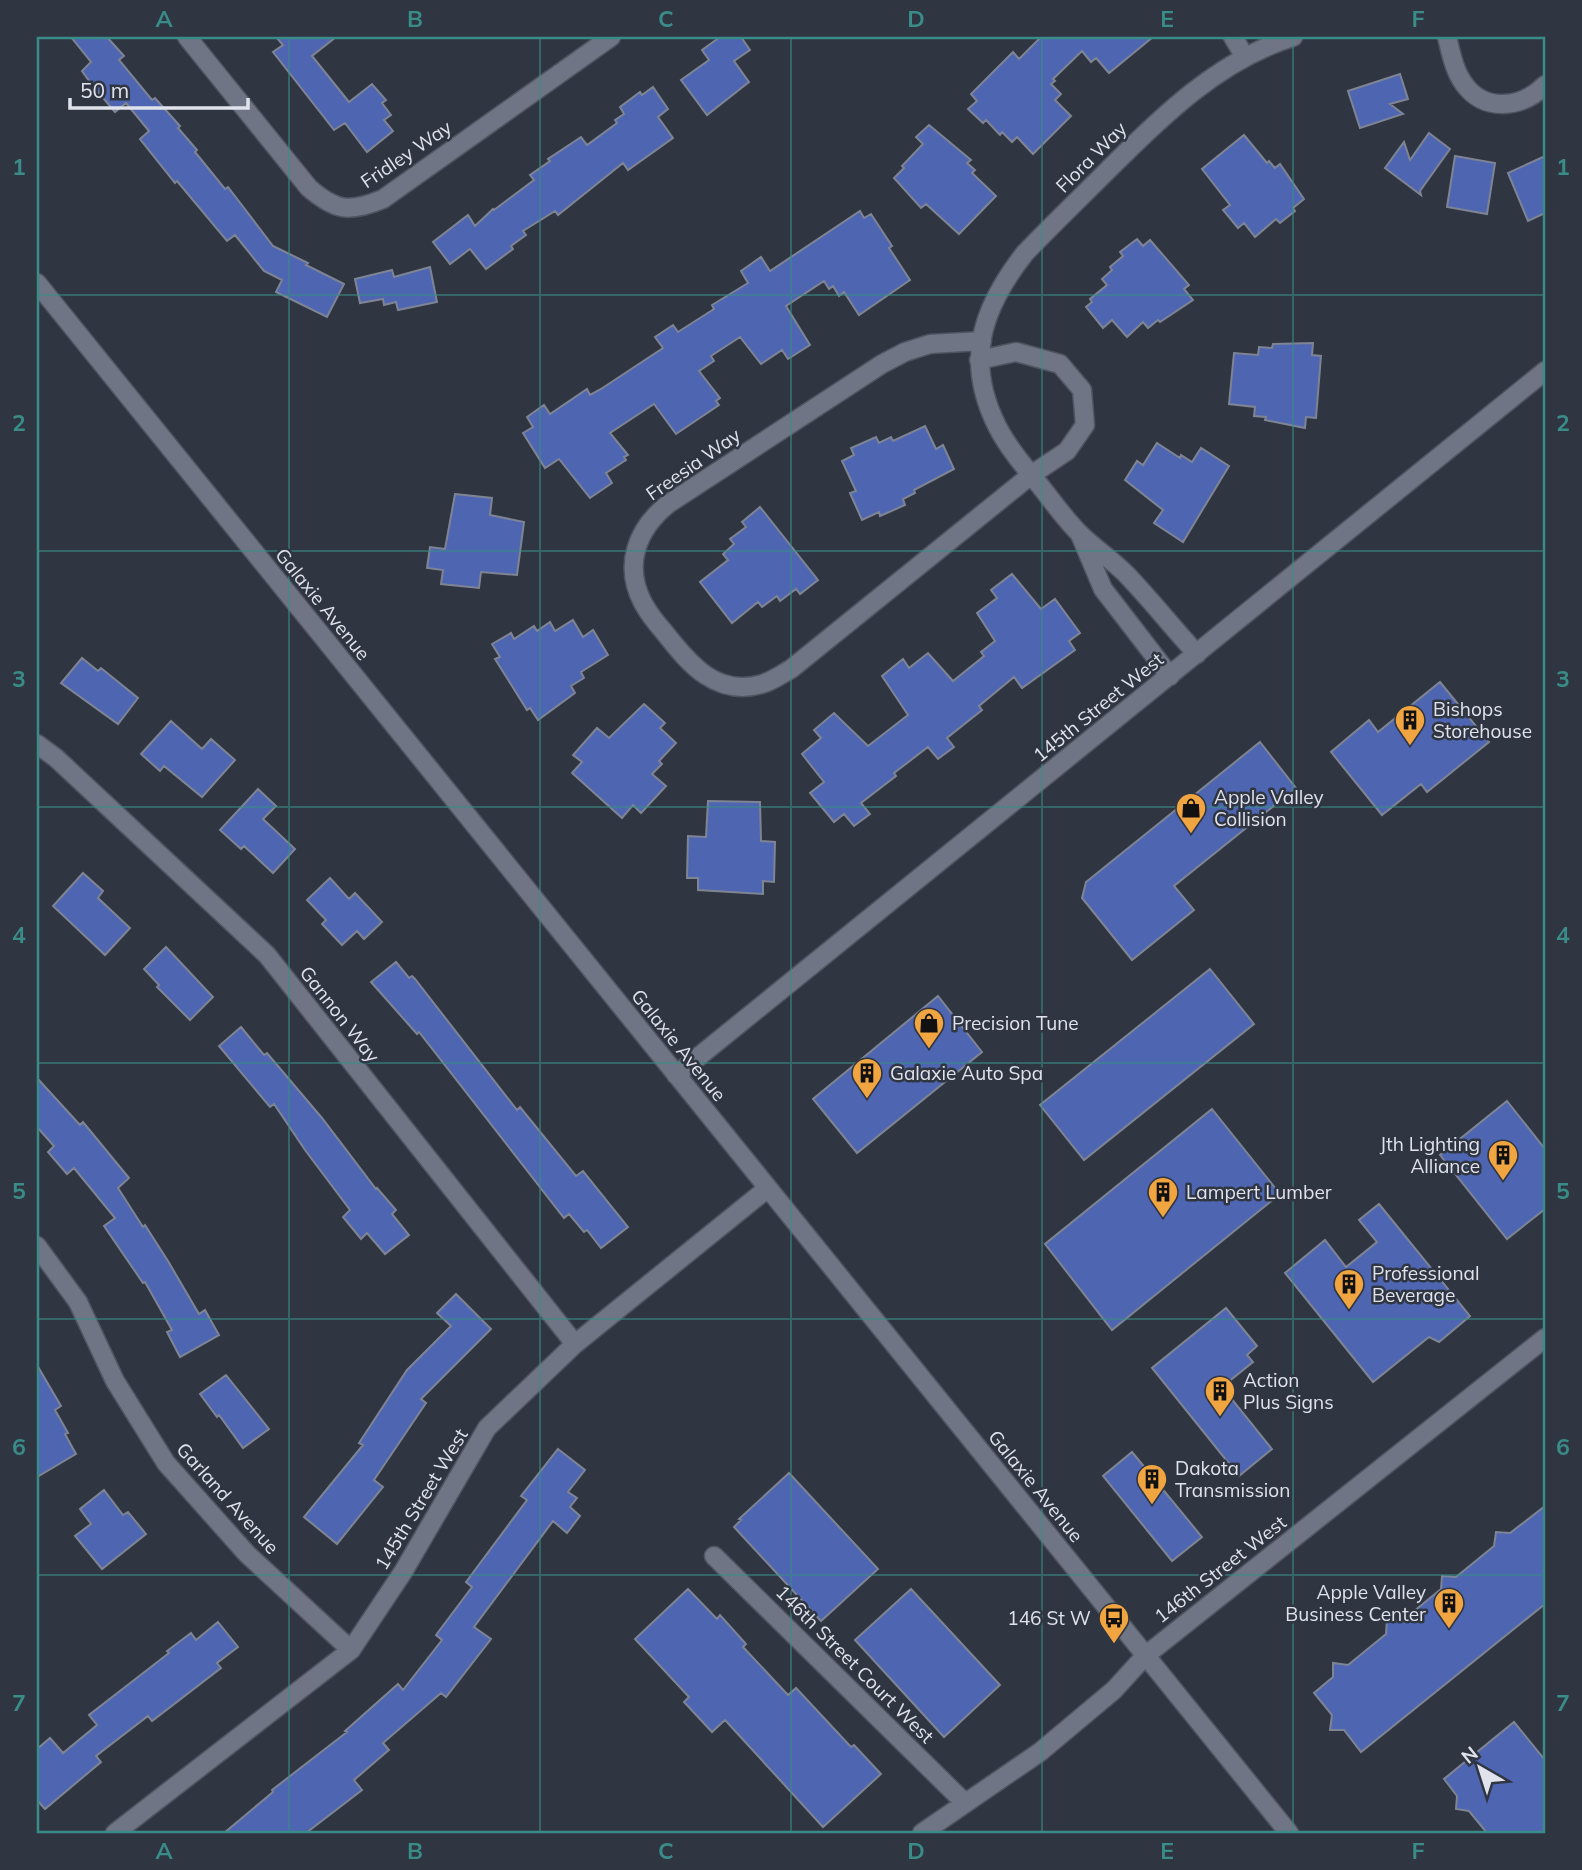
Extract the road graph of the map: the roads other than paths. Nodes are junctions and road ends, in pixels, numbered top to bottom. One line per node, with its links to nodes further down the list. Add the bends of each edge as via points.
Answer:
1 (187, 37): 2 (street, Fridley Way, via 309,188 325,202 345,209 383,199)
2 (611, 37)
3 (1233, 37): 6 (street)
4 (1293, 37): 6 (street, Flora Way)
5 (1447, 37): 7 (street, via 1455,68 1481,100 1499,106 1519,102)
6 (1245, 57): 9 (street, Flora Way, via 1195,89 1150,128 1025,253 996,294)
7 (1545, 85)
8 (37, 284): 17 (street, Galaxie Avenue)
9 (982, 341): 10 (street, Flora Way); 12 (street, Freesia Way, via 930,344 905,352 668,504 639,540 634,555 636,586 649,614 694,667 720,683 764,684 791,669)
10 (979, 360): 12 (street, Flora Way, via 986,400 997,427); 12 (street, via 1016,352 1060,364 1082,390 1085,425 1066,451)
11 (1545, 372): 14 (street, 145th Street West)
12 (1031, 475): 13 (street, Flora Way)
13 (1080, 534): 14 (street, Flora Way, via 1124,573); 15 (street, Flora Way, via 1103,589)
14 (1197, 654): 15 (street, 145th Street West)
15 (1170, 676): 17 (street, 145th Street West)
16 (37, 744): 21 (street, Gannon Way, via 267,955)
17 (676, 1074): 18 (street, Galaxie Avenue)
18 (768, 1188): 21 (street, 145th Street West); 24 (street, Galaxie Avenue)
19 (37, 1246): 23 (street, Garland Avenue, via 78,1302 115,1381 166,1463 247,1554)
20 (1545, 1338): 24 (street, 146th Street West)
21 (575, 1343): 23 (street, 145th Street West, via 487,1428 403,1572)
22 (714, 1556): 25 (street, 146th Street Court West)
23 (351, 1650): 26 (street, 145th Street West)
24 (1146, 1656): 25 (street, 146th Street West, via 1114,1690 1040,1752); 28 (street, Galaxie Avenue)
25 (965, 1803): 27 (street, 146th Street West)
26 (115, 1833)
27 (922, 1833)
28 (1289, 1833)

